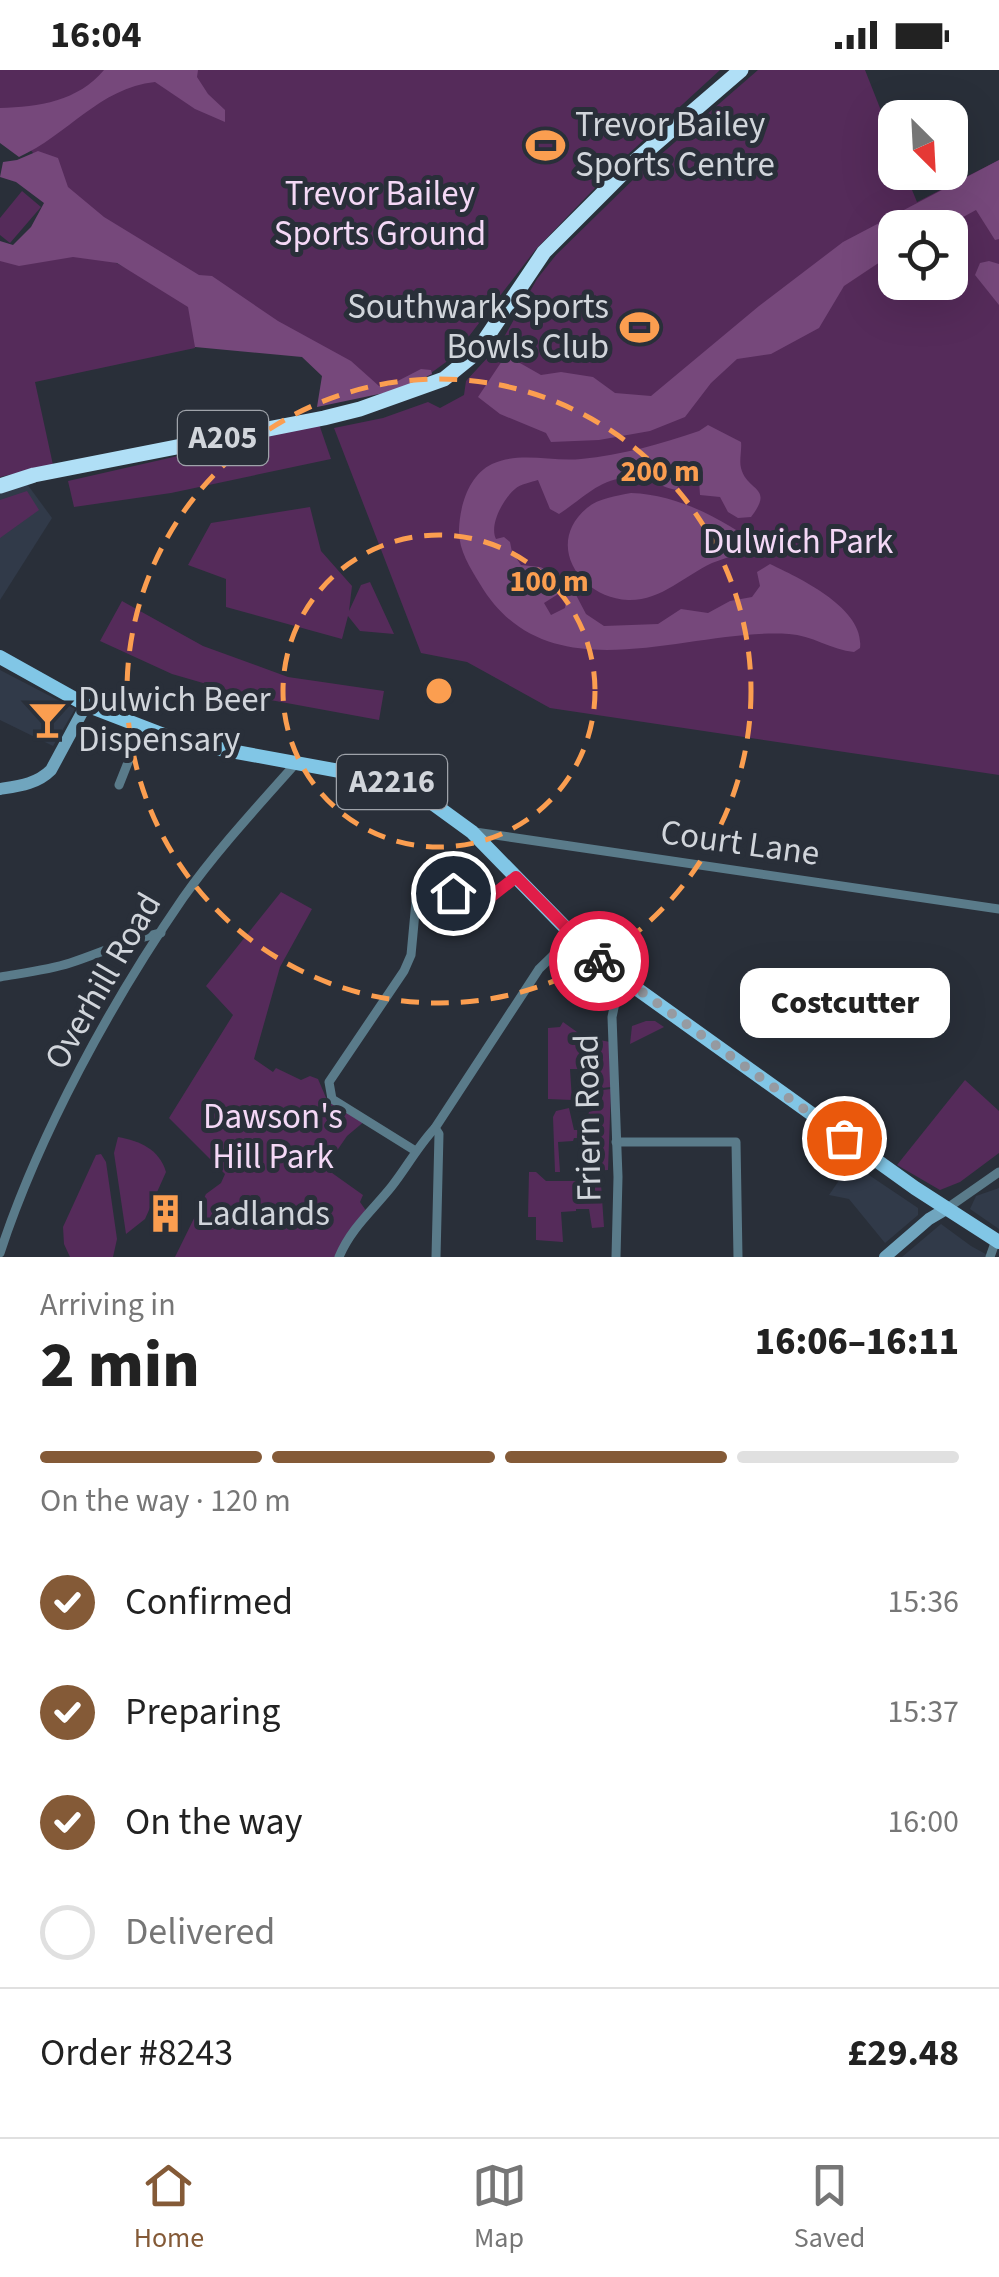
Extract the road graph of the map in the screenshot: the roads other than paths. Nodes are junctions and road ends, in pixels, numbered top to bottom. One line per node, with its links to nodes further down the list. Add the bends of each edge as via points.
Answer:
1 (741, 70): 2 (highway, A205, via 634,162 544,252 476,352 444,379 324,418)
2 (0, 486)
3 (0, 657): 4 (main road, A2216)
4 (86, 705): 5 (main road, A2216); 8 (street, via 44,777)
5 (142, 727): 6 (main road, A2216, via 182,742); 7 (street)
6 (297, 762): 9 (main road, A2216, via 388,780 417,792); 12 (street, Overhill Road)
7 (120, 785)
8 (0, 789)
9 (472, 832): 10 (main road, A2216); 11 (street, Court Lane)
10 (516, 877): 13 (main road, A2216); 18 (street, via 479,906 433,881 423,883 404,971 329,1082 332,1099)
11 (999, 909)
12 (161, 933): 14 (street); 22 (street, Overhill Road, via 78,1075)
13 (573, 936): 15 (main road, A2216); 16 (street, via 539,969)
14 (0, 978)
15 (633, 985): 17 (street, Friern Road, via 612,1017); 20 (main road, A2216)
16 (435, 1128): 18 (street); 24 (street)
17 (616, 1142): 25 (street, Friern Road); 26 (street, via 736,1142)
18 (414, 1150): 23 (street)
19 (999, 1172): 20 (street)
20 (946, 1209): 21 (main road, A2216); 27 (street)
21 (998, 1241): 28 (street)
22 (0, 1253)
23 (339, 1257)
24 (436, 1257)
25 (616, 1257)
26 (738, 1257)
27 (885, 1257)
28 (990, 1257)

